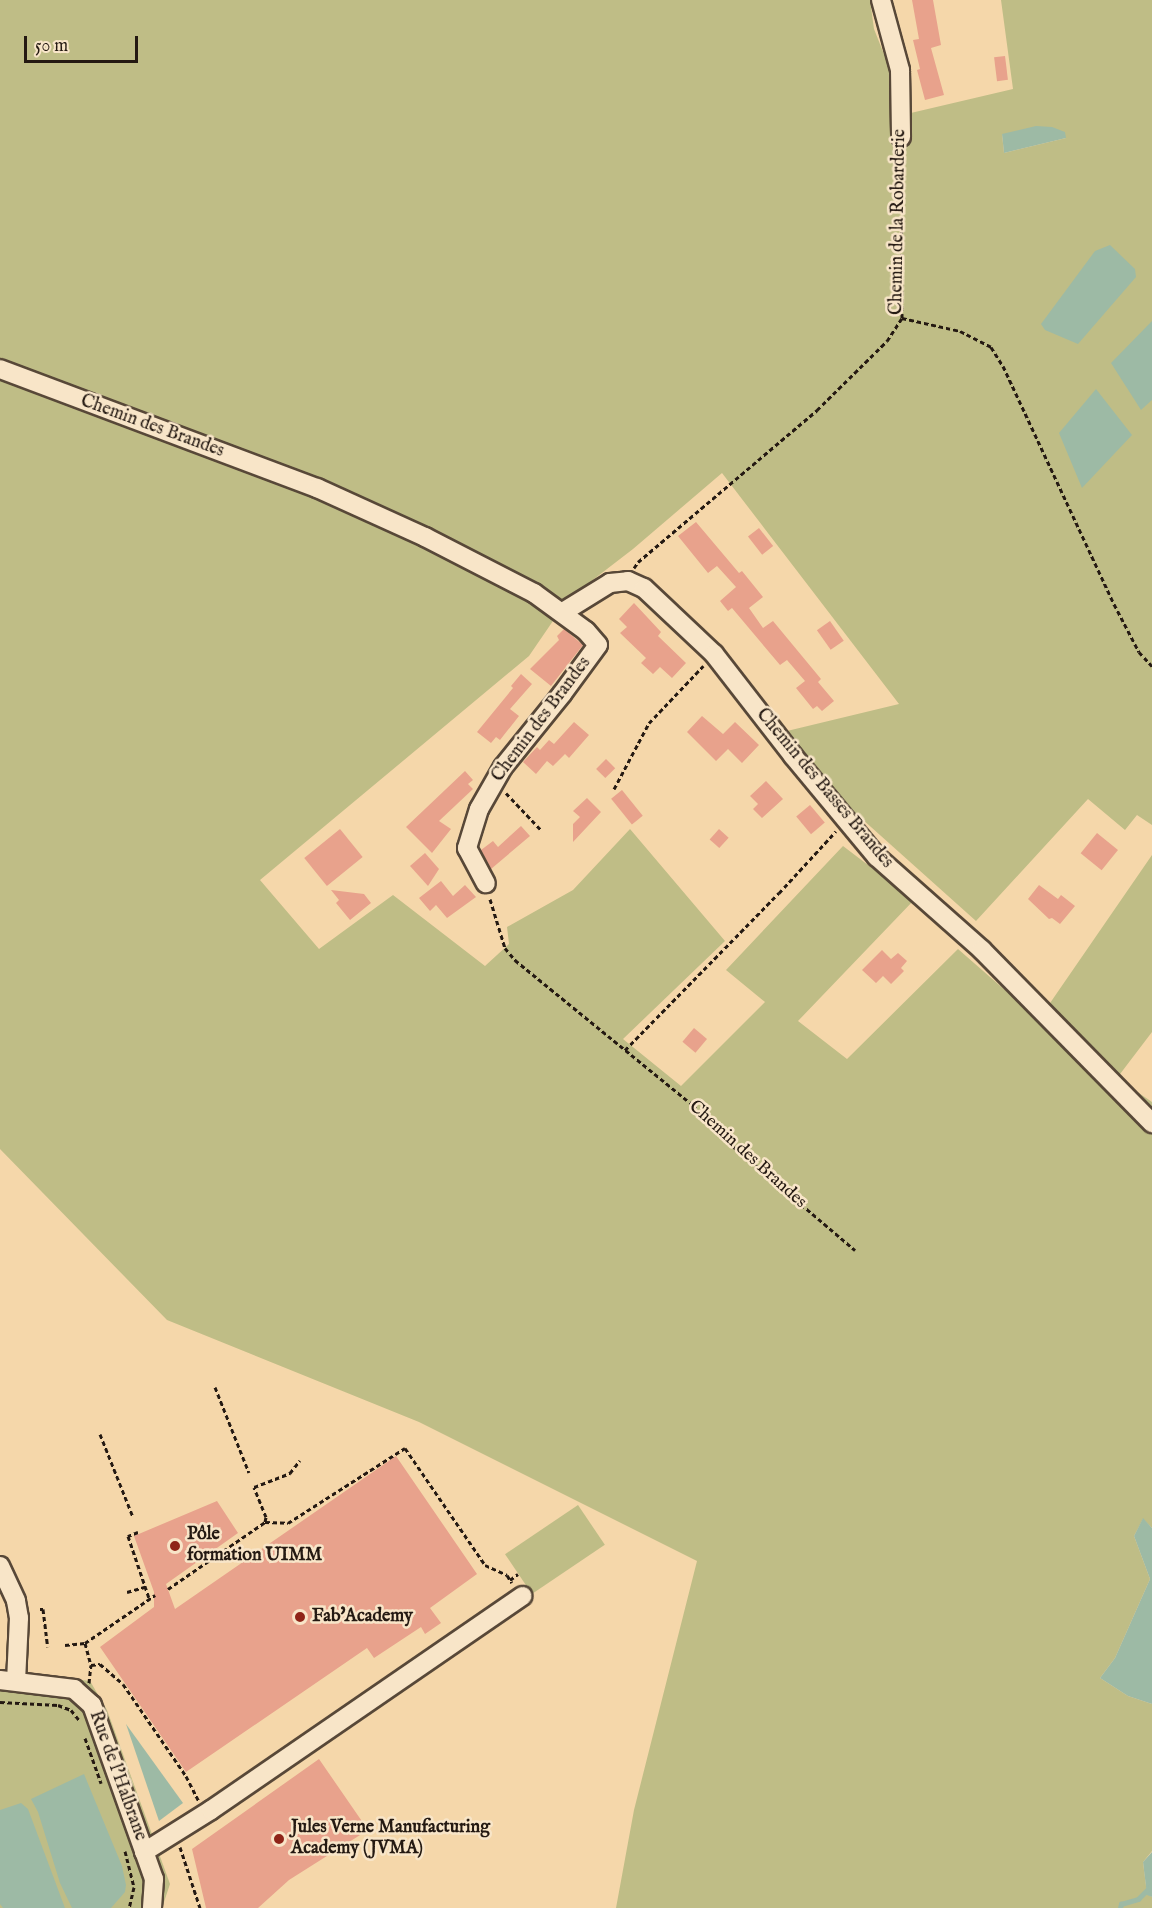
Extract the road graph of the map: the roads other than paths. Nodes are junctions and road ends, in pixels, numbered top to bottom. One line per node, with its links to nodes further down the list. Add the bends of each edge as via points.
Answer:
1 (881, 0): 2 (street, Chemin de la Robarderie, via 900,70)
2 (901, 137)
3 (0, 369): 4 (street, Chemin des Brandes, via 316,488 425,537 534,593)
4 (562, 612): 5 (street, Chemin des Brandes, via 598,645 495,781 479,809 467,848); 6 (street, Chemin des Basses Brandes, via 610,583 628,580 644,588 714,654 878,857 982,950)
5 (486, 883)
6 (1152, 1124)
7 (0, 1566): 9 (street, via 16,1601 19,1618)
8 (522, 1596): 10 (street)
9 (8, 1681): 10 (street, Rue de l'Halbrane, via 74,1689 92,1705)
10 (144, 1852): 11 (street, Rue de l'Halbrane, via 155,1886)
11 (152, 1908)

